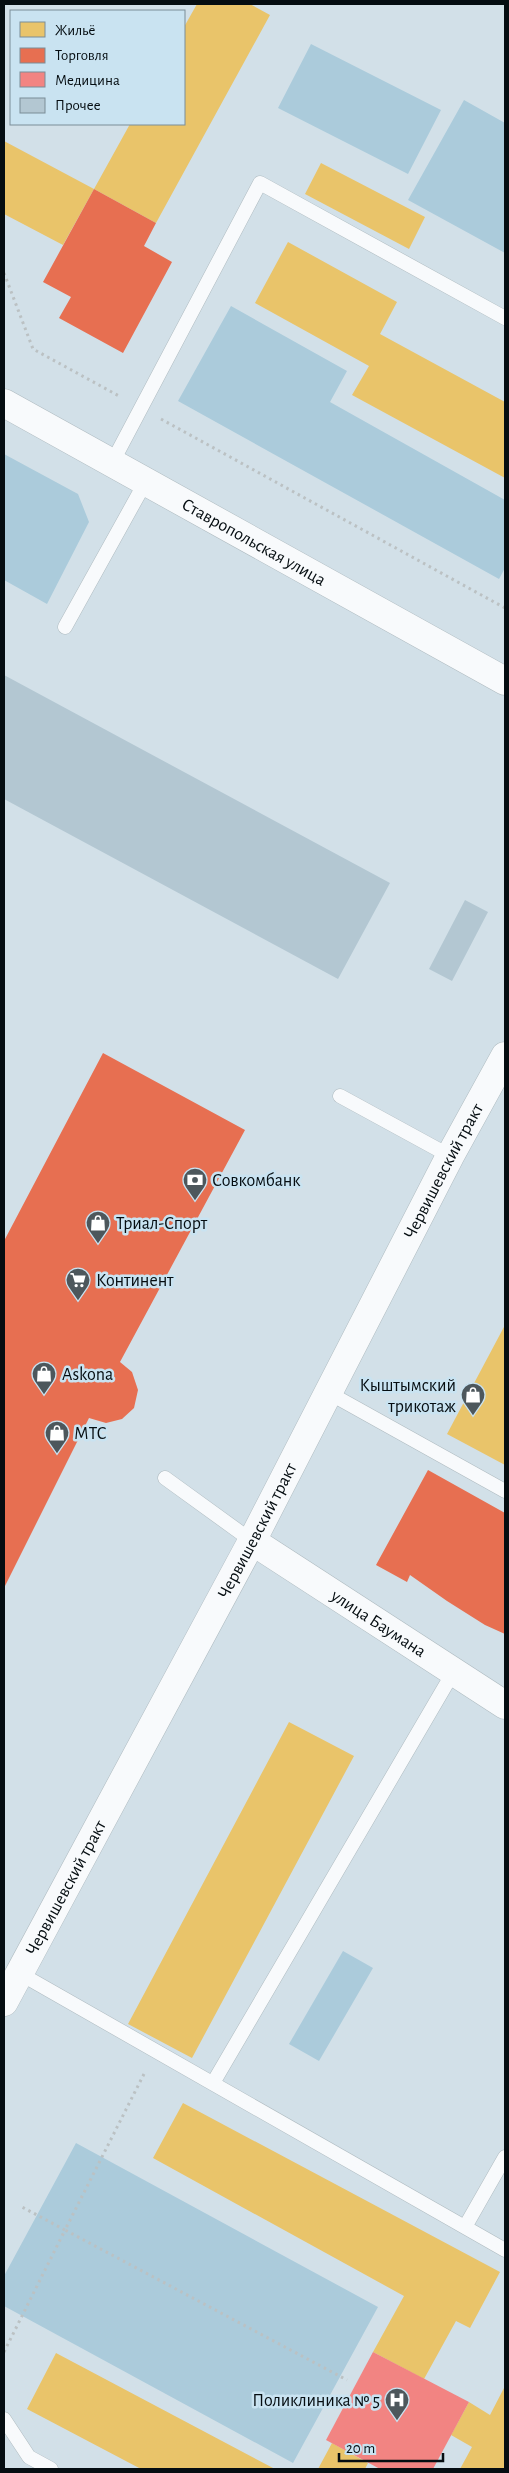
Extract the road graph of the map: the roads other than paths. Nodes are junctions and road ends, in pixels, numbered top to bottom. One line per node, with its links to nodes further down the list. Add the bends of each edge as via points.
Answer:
1 (505, 318): 3 (lane, via 260,183)
2 (4, 403): 3 (main road, Ставропольская улица)
3 (113, 461): 4 (main road, Ставропольская улица)
4 (146, 481): 5 (lane); 6 (main road, Ставропольская улица)
5 (65, 627)
6 (505, 681)
7 (505, 1056): 9 (main road, Червишевский тракт)
8 (340, 1096): 9 (lane)
9 (450, 1156): 10 (main road, Червишевский тракт)
10 (329, 1393): 12 (lane); 13 (main road, Червишевский тракт)
11 (165, 1478): 13 (lane)
12 (505, 1491)
13 (252, 1541): 14 (main road, улица Баумана); 16 (main road, Червишевский тракт)
14 (454, 1671): 15 (main road, улица Баумана); 18 (lane)
15 (505, 1705)
16 (19, 1973): 17 (main road, Червишевский тракт); 18 (lane)
17 (4, 2002)
18 (213, 2083): 20 (lane)
19 (505, 2157): 20 (lane)
20 (465, 2227): 21 (lane)
21 (505, 2250)
22 (4, 2419): 23 (lane)
23 (28, 2456): 24 (lane); 25 (lane)
24 (21, 2469)
25 (51, 2469)

